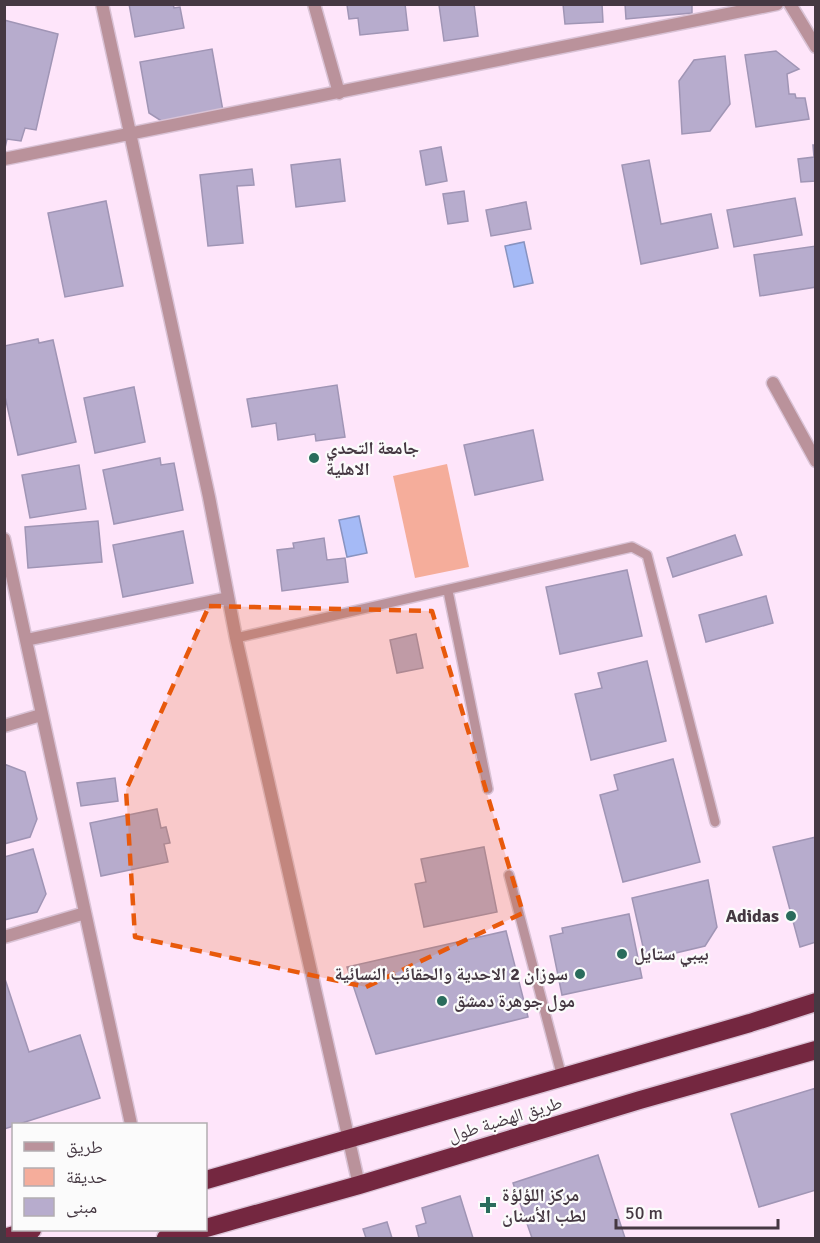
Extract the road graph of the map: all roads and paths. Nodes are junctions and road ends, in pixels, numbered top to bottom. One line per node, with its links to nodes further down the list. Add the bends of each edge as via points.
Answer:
1 (102, 4): 7 (street)
2 (314, 4): 6 (street)
3 (777, 4): 6 (street)
4 (789, 4): 5 (street)
5 (816, 47)
6 (339, 93): 7 (street)
7 (129, 133): 8 (street); 14 (street)
8 (4, 159)
9 (773, 383): 10 (street)
10 (816, 461)
11 (4, 539): 12 (street)
12 (8, 571): 16 (street)
13 (448, 591): 15 (lane); 19 (lane); 20 (lane, via 632,547 647,555)
14 (228, 598): 15 (street); 16 (street)
15 (236, 638): 28 (street)
16 (26, 640): 17 (street)
17 (41, 715): 18 (street); 22 (street)
18 (4, 726)
19 (488, 789)
20 (715, 822)
21 (509, 875): 26 (lane)
22 (85, 914): 23 (street); 27 (street)
23 (4, 937)
24 (816, 1002): 26 (highway, طريق الهضبة طول)
25 (816, 1050): 30 (highway, طريق الهضبة طول)
26 (562, 1077): 28 (highway, طريق الهضبة طول)
27 (131, 1123)
28 (348, 1139): 29 (highway, طريق الهضبة طول); 30 (street)
29 (207, 1179)
30 (359, 1185): 31 (highway, طريق الهضبة طول)
31 (207, 1228)
32 (28, 1231): 34 (highway)
33 (196, 1231): 35 (highway)
34 (4, 1238)
35 (166, 1239)

